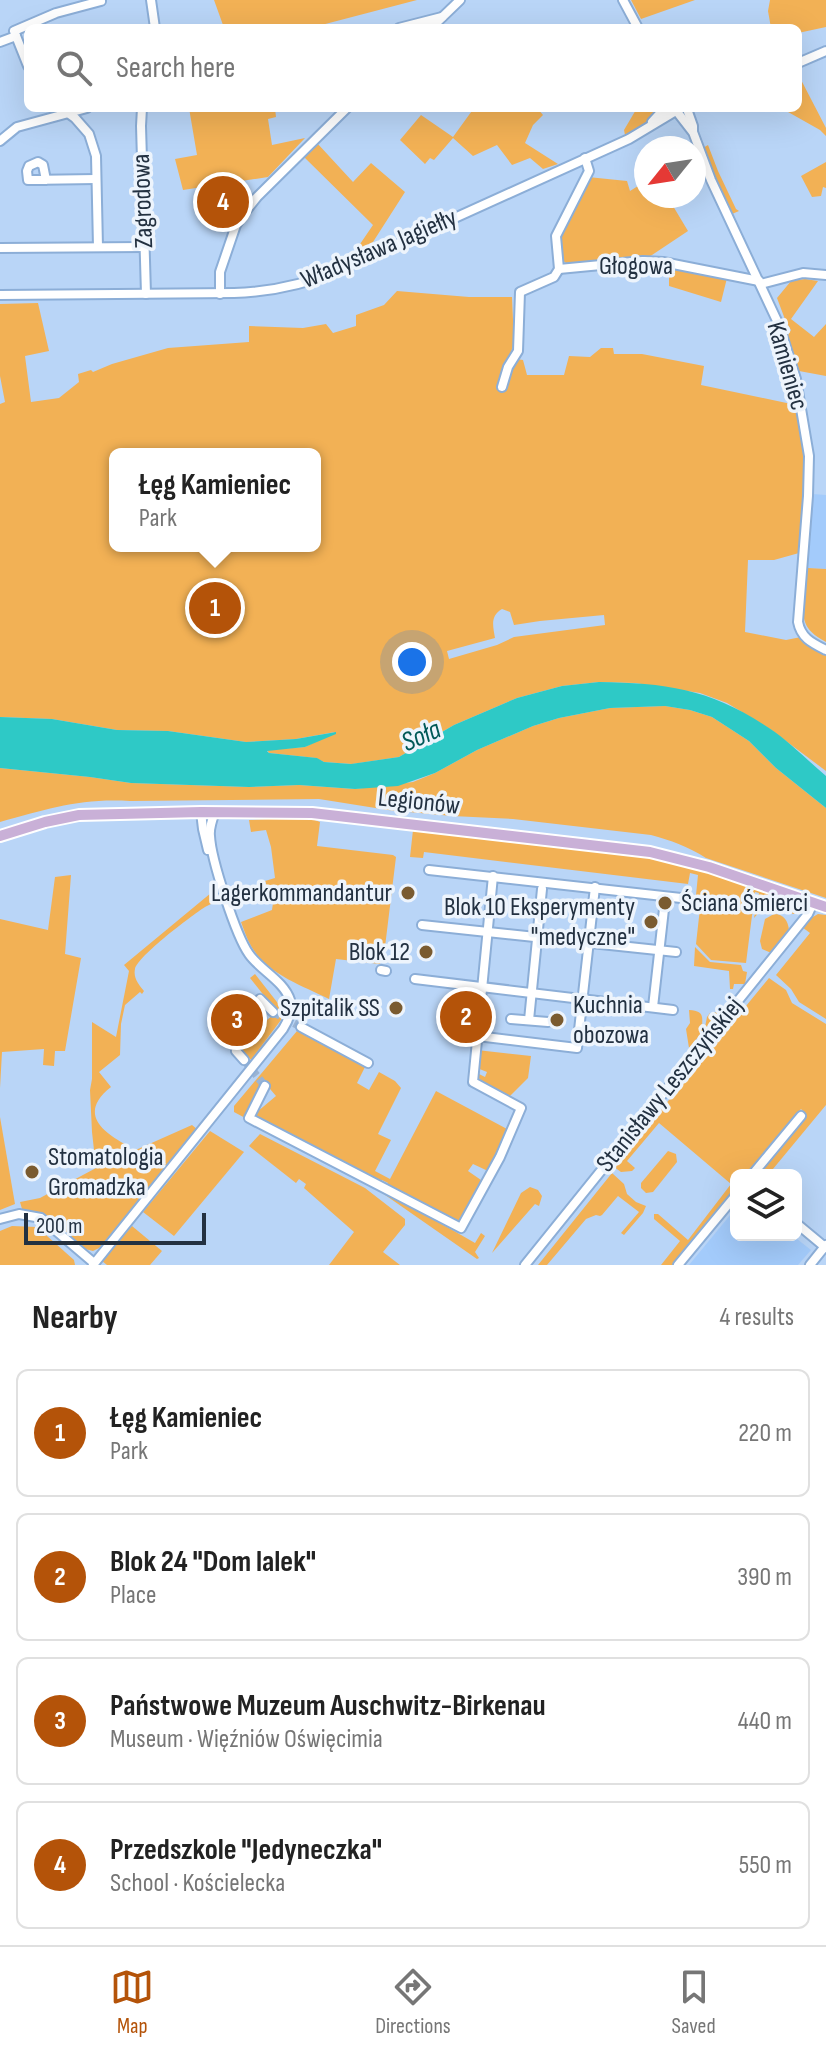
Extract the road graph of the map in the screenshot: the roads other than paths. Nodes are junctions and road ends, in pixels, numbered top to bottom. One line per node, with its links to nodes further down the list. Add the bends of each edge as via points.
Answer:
1 (151, 0): 7 (street)
2 (460, 0): 5 (street)
3 (623, 0): 10 (street)
4 (101, 1): 6 (street)
5 (442, 17): 8 (street); 9 (street)
6 (30, 24)
7 (154, 24)
8 (415, 24)
9 (435, 24)
10 (636, 24)
11 (24, 27): 12 (street, via 14,31)
12 (16, 36): 13 (street); 15 (street)
13 (0, 42)
14 (826, 51): 16 (street)
15 (24, 56)
16 (802, 61)
17 (72, 112): 22 (street)
18 (142, 112): 28 (street, Zagrodowa)
19 (343, 112): 34 (street, via 241,217 220,272)
20 (674, 112): 24 (street, Władysława Jagiełły)
21 (679, 112): 32 (street, Kamieniec, via 693,126 711,180)
22 (68, 113): 23 (street, via 17,127); 25 (street, via 89,134)
23 (0, 141)
24 (585, 158): 30 (street, via 589,171 556,236); 34 (street, Władysława Jagiełły, via 321,278 265,291)
25 (96, 179): 26 (street); 27 (street)
26 (46, 180)
27 (98, 247): 28 (street); 29 (street)
28 (145, 247): 33 (street, Zagrodowa)
29 (0, 248)
30 (559, 269): 32 (street, Głogowa, via 663,262); 36 (street, via 554,277 520,292 518,351)
31 (826, 275): 32 (street, via 803,273)
32 (760, 283): 37 (street, Kamieniec, via 796,379 809,456 798,622 804,637)
33 (146, 294): 34 (street, Władysława Jagiełły); 35 (street, Władysława Jagiełły)
34 (220, 294)
35 (0, 295)
36 (502, 387)
37 (826, 650)
38 (201, 812): 39 (main road, Legionów); 40 (main road, Legionów, via 79,815); 43 (street, via 205,841)
39 (215, 812): 43 (street, via 210,837); 47 (main road, Legionów, via 312,813 650,852)
40 (0, 836)
41 (429, 870): 42 (street)
42 (493, 876): 44 (street); 51 (street)
43 (222, 882): 79 (street, via 249,955 290,998 289,1017)
44 (595, 887): 46 (street); 53 (street)
45 (542, 889): 52 (street)
46 (681, 898)
47 (813, 903): 48 (main road, Legionów); 80 (street, Stanisławy Leszczyńskiej)
48 (826, 907)
49 (664, 909): 54 (street)
50 (422, 925): 51 (street)
51 (487, 932): 52 (street); 57 (street)
52 (537, 937): 53 (street); 58 (street)
53 (589, 943): 54 (street); 60 (street)
54 (659, 950): 55 (street); 61 (street)
55 (676, 952)
56 (415, 979): 57 (street)
57 (482, 987): 58 (street); 68 (street)
58 (531, 993): 60 (street); 65 (street)
59 (260, 999): 63 (street)
60 (583, 999): 61 (street); 68 (street, via 577,1048)
61 (653, 1007): 62 (street)
62 (673, 1010)
63 (273, 1012)
64 (511, 1019): 65 (street)
65 (529, 1020): 66 (street)
66 (548, 1022)
67 (301, 1027): 71 (street)
68 (477, 1036): 72 (street, via 473,1082 521,1108 461,1228 249,1118)
69 (236, 1051): 70 (street)
70 (244, 1060)
71 (368, 1063)
72 (265, 1086)
73 (801, 1116): 74 (street)
74 (757, 1169)
75 (730, 1202): 81 (street)
76 (0, 1219): 79 (street, via 19,1214 41,1218)
77 (802, 1228): 78 (street)
78 (825, 1247): 82 (street)
79 (93, 1264)
80 (525, 1265)
81 (678, 1265)
82 (810, 1265)

